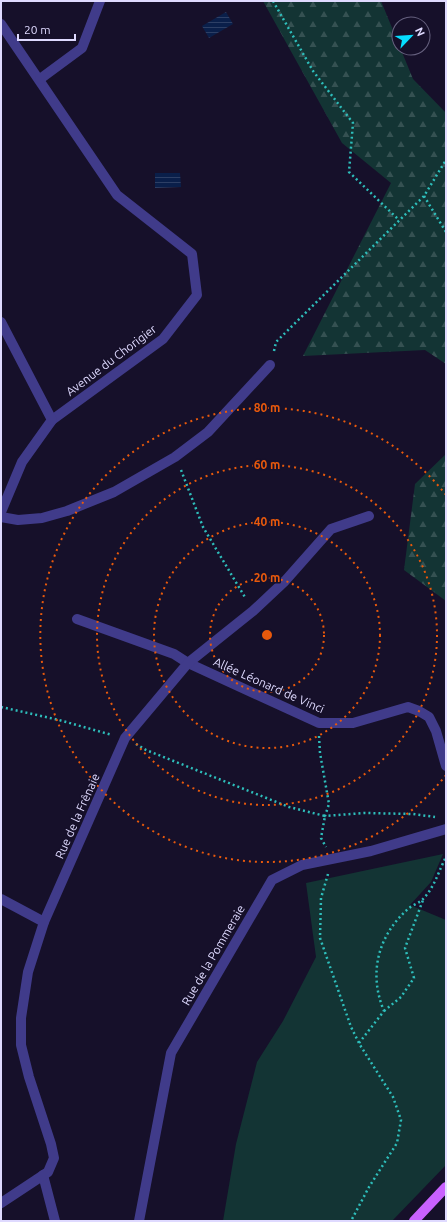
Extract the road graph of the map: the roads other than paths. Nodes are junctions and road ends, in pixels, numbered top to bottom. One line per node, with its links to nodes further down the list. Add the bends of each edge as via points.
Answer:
1 (100, 1): 3 (street, via 82,48)
2 (1, 24): 3 (street, Avenue du Chorigier)
3 (40, 79): 6 (street, Avenue du Chorigier, via 117,195 192,254 197,294 163,339)
4 (1, 322): 6 (street)
5 (270, 365): 9 (street, via 208,432 175,457 114,492 42,518 18,520)
6 (52, 420): 7 (street, Avenue du Chorigier, via 22,462)
7 (1, 512)
8 (369, 516): 11 (street, Rue de la Frênaie, via 331,529 286,581)
9 (1, 517)
10 (77, 619): 11 (street, Allée Léonard de Vinci, via 174,654)
11 (188, 663): 12 (street, Allée Léonard de Vinci, via 319,724 352,723 408,707 429,717 436,731); 15 (street, Rue de la Frênaie, via 125,738)
12 (446, 766)
13 (446, 829): 20 (street, Rue de la Pommeraie, via 371,851 302,865 272,880 171,1053)
14 (1, 899): 15 (street)
15 (44, 922): 16 (street, Rue de la Frênaie, via 28,972 21,1018 21,1045 54,1158 48,1172)
16 (42, 1175): 18 (street, Rue de la Frênaie); 19 (street)
17 (446, 1187): 21 (main road)
18 (1, 1203)
19 (55, 1221)
20 (139, 1221)
21 (414, 1221)

